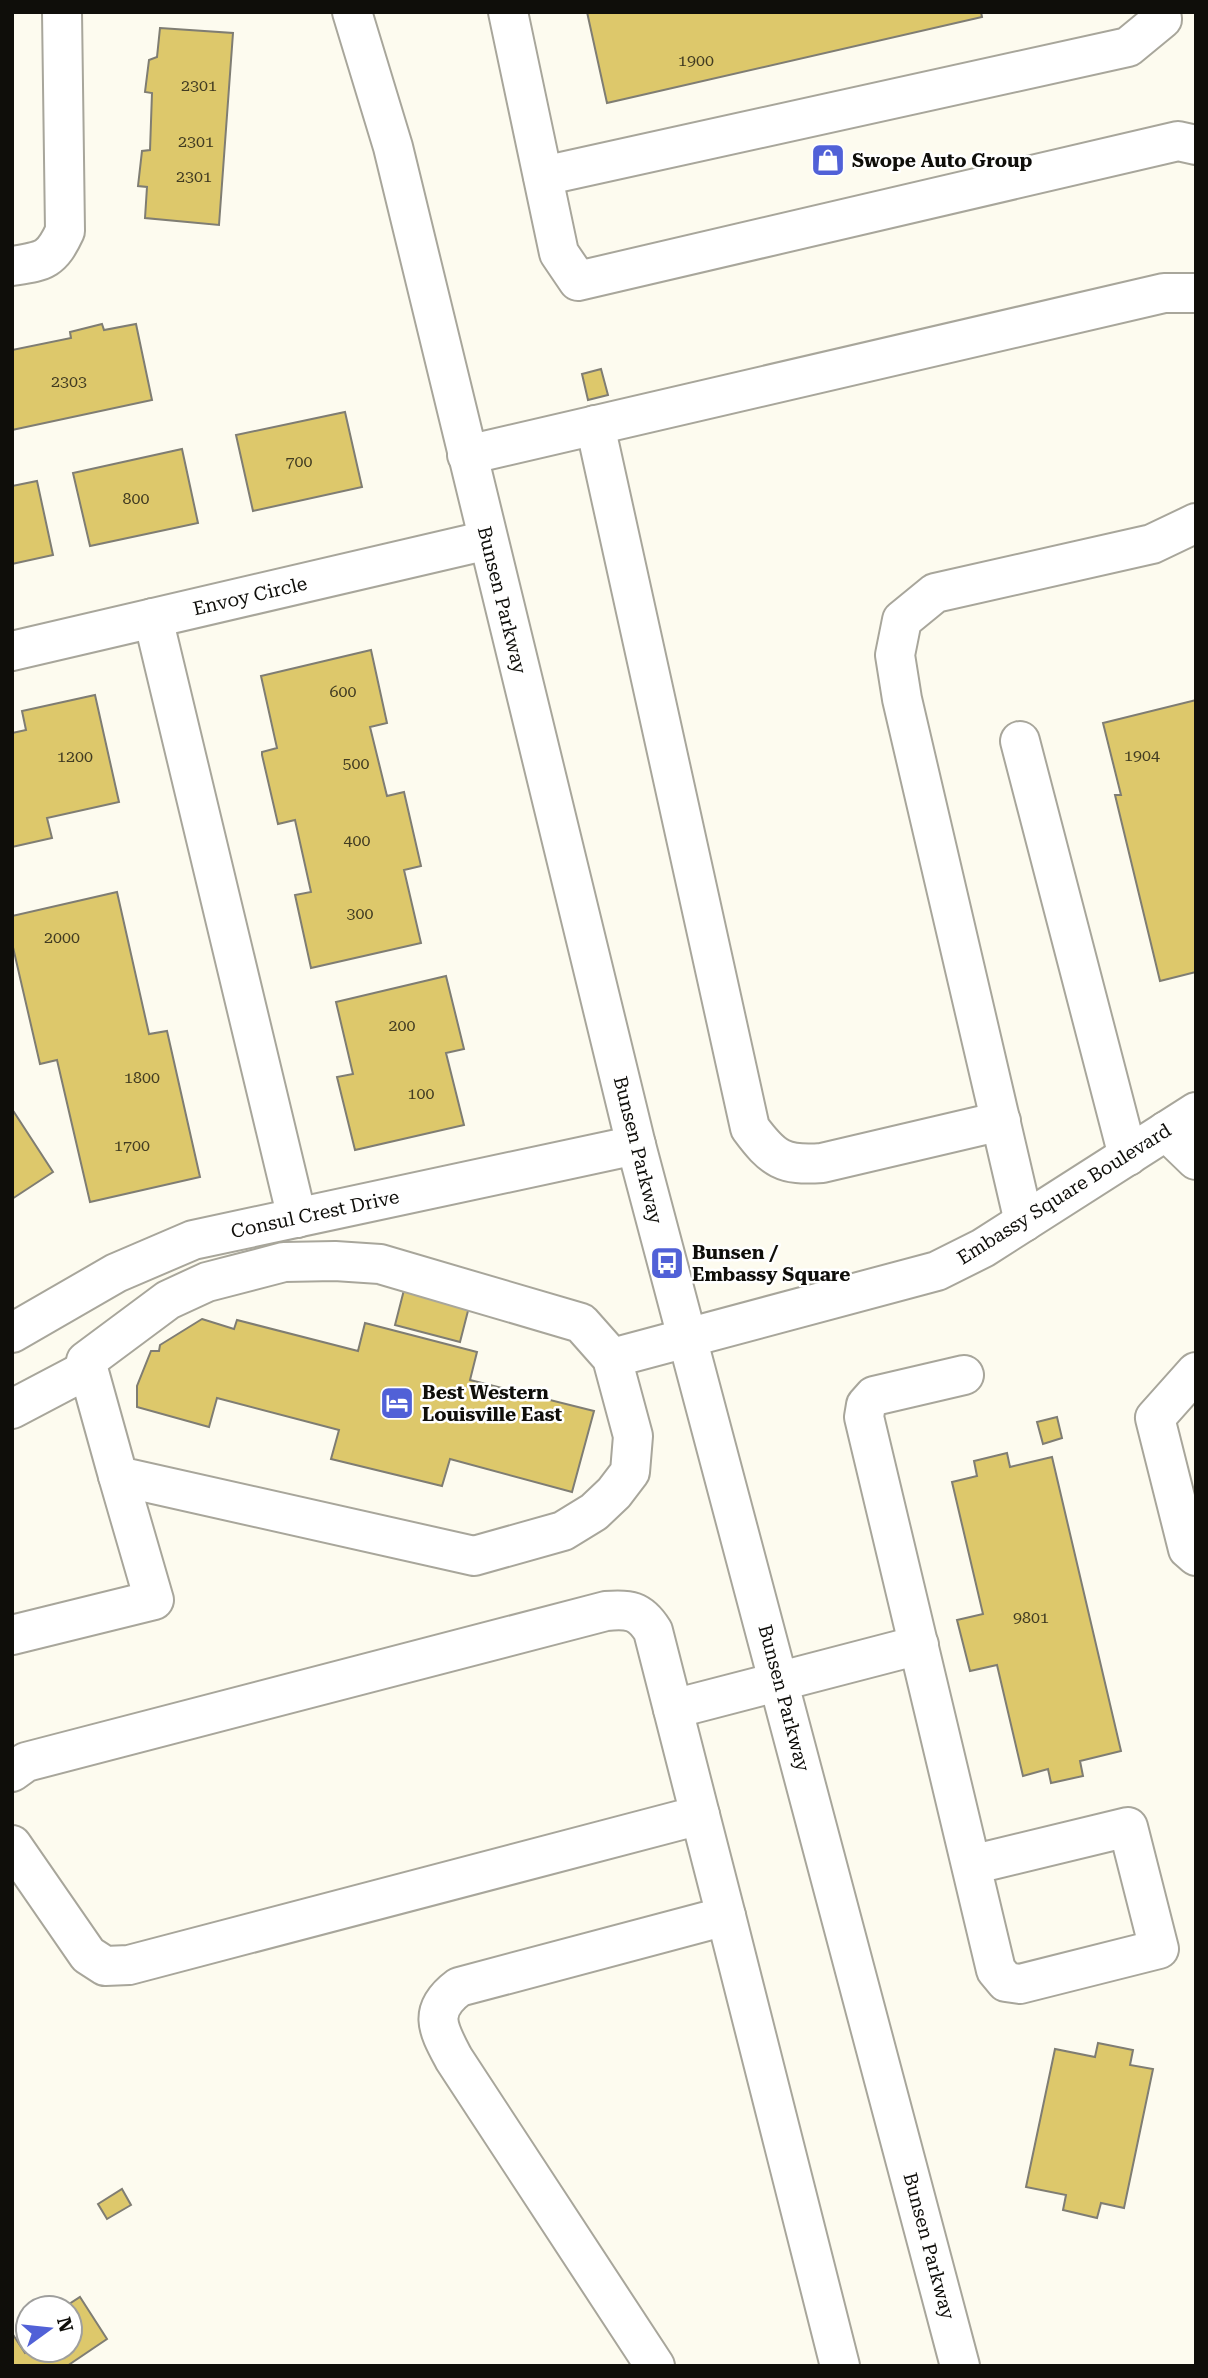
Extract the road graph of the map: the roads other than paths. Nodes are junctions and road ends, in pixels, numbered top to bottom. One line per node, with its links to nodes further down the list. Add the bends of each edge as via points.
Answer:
1 (62, 12): 7 (street, via 65,231 55,252 37,262)
2 (352, 12): 10 (street, Bunsen Parkway, via 393,147)
3 (508, 12): 6 (street)
4 (1161, 12): 6 (street, via 1163,19 1128,47)
5 (1196, 145): 6 (street, via 1178,141 578,281 559,253)
6 (543, 176)
7 (12, 267)
8 (1196, 293): 9 (street, via 1164,293)
9 (595, 425): 10 (street); 16 (street, via 750,1128 768,1153 794,1165 822,1163)
10 (467, 455): 12 (street, Bunsen Parkway)
11 (1196, 523): 16 (street, via 1152,544 935,593 902,620 895,655 902,699)
12 (488, 540): 13 (street, Envoy Circle); 18 (street, Bunsen Parkway)
13 (153, 618): 14 (street, Envoy Circle); 21 (street)
14 (12, 651)
15 (1020, 741): 19 (street)
16 (1001, 1121): 22 (street)
17 (1181, 1122): 19 (street, Embassy Square Boulevard); 20 (street)
18 (636, 1145): 21 (street, Consul Crest Drive); 24 (street, Bunsen Parkway)
19 (1128, 1156): 22 (street, Embassy Square Boulevard)
20 (1196, 1160)
21 (297, 1218): 23 (street, Consul Crest Drive, via 192,1240 116,1273)
22 (1024, 1222): 24 (street, Embassy Square Boulevard, via 937,1270)
23 (12, 1333)
24 (688, 1340): 25 (street, Embassy Square Boulevard); 34 (street, Bunsen Parkway)
25 (612, 1359): 26 (street, via 581,1323 444,1281 380,1264 284,1262 207,1282 168,1300 86,1361); 30 (street, via 633,1436 630,1472 594,1512 563,1531 474,1556)
26 (88, 1369): 29 (street); 30 (street)
27 (1196, 1372): 31 (street, via 1155,1418 1188,1549)
28 (964, 1375): 33 (street, via 874,1396 866,1405 864,1417)
29 (12, 1409)
30 (118, 1476): 32 (street, via 154,1600)
31 (1196, 1556)
32 (12, 1635)
33 (919, 1645): 34 (street); 39 (street)
34 (779, 1682): 35 (street); 43 (street, Bunsen Parkway)
35 (673, 1709): 36 (street, via 653,1631 644,1616 628,1609 606,1611 26,1762); 37 (street)
36 (12, 1772)
37 (700, 1815): 38 (street, via 129,1965 105,1966 88,1955); 40 (street)
38 (12, 1845)
39 (971, 1865): 39 (street, via 996,1970 1006,1982 1020,1984 1159,1949 1128,1827)
40 (726, 1916): 41 (street, via 458,1987 445,1997 437,2014 440,2033 454,2059); 42 (street)
41 (655, 2366)
42 (840, 2366)
43 (960, 2366)

